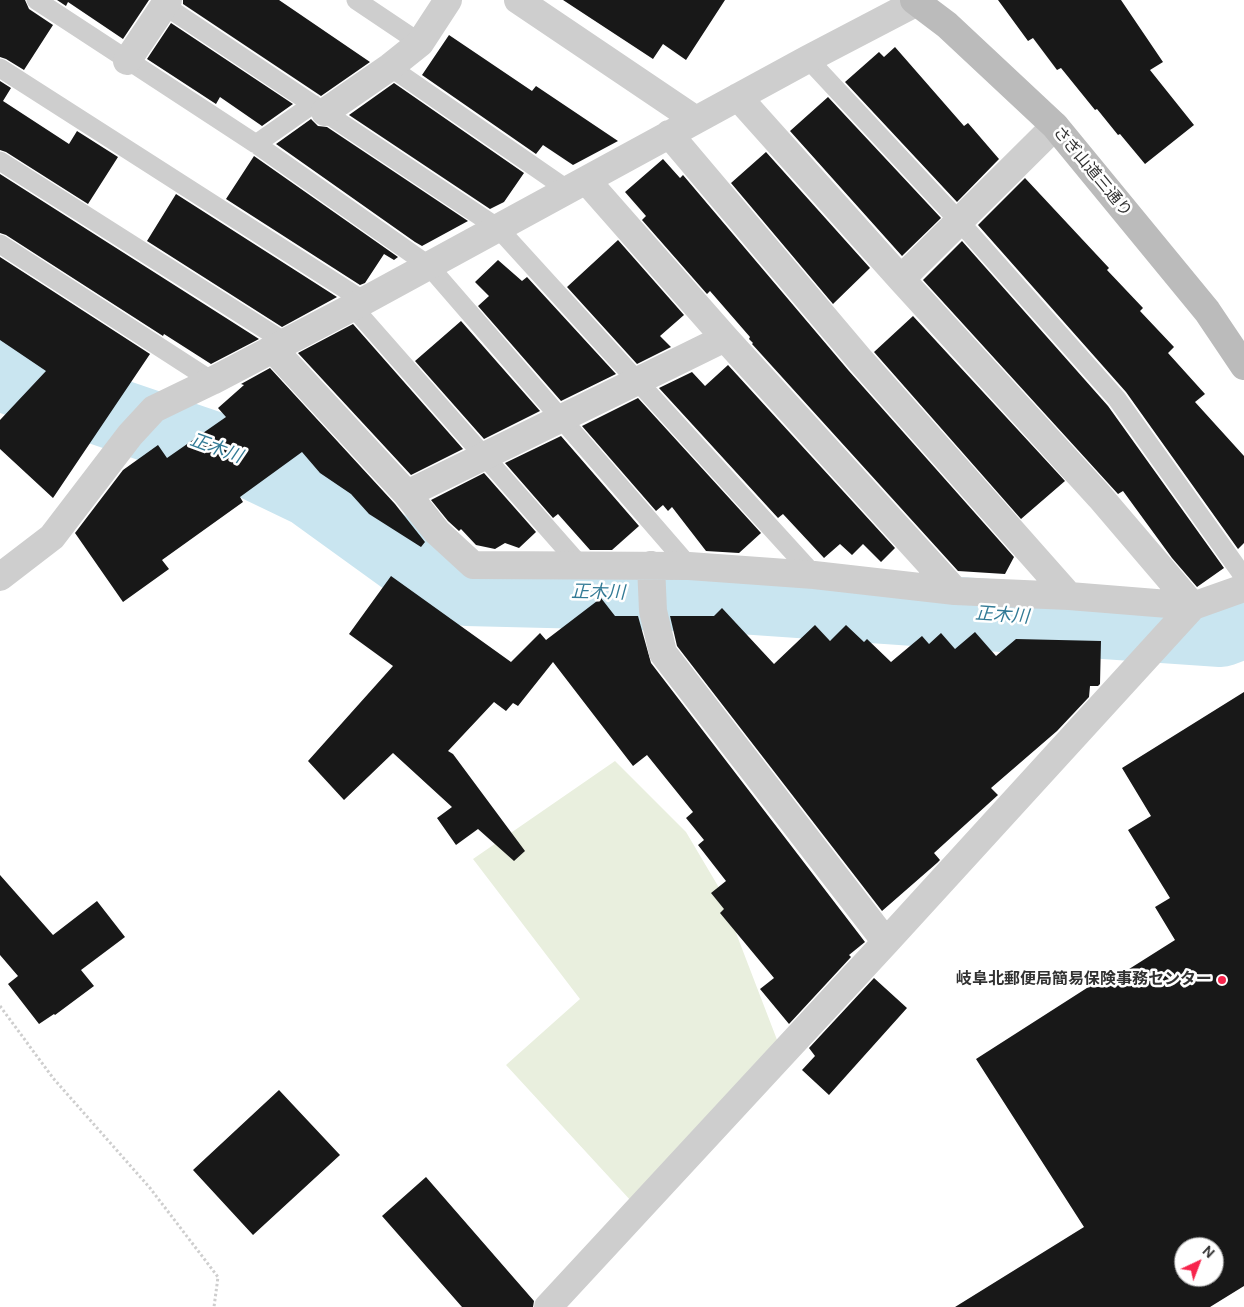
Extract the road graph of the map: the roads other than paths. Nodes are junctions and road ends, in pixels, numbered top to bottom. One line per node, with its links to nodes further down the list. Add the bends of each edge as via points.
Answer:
1 (36, 0): 9 (lane)
2 (356, 0): 7 (lane)
3 (448, 0): 7 (street)
4 (518, 0): 14 (street)
5 (917, 1): 8 (street); 15 (street, さぎ山道三通り)
6 (166, 2): 9 (street); 13 (lane)
7 (420, 43): 10 (street)
8 (808, 59): 12 (street); 20 (lane)
9 (127, 61): 17 (lane)
10 (390, 67): 13 (street); 19 (lane)
11 (0, 68): 25 (lane)
12 (738, 97): 14 (street); 24 (street)
13 (319, 108): 17 (lane); 21 (lane)
14 (696, 120): 16 (street)
15 (1055, 126): 20 (street); 28 (street, さぎ山道三通り, via 1207,311)
16 (669, 134): 19 (street); 42 (street, via 861,361)
17 (256, 144): 23 (lane)
18 (0, 161): 27 (lane)
19 (577, 185): 21 (street); 26 (street)
20 (959, 221): 24 (street); 38 (lane, via 1117,399)
21 (498, 228): 23 (street); 30 (lane)
22 (0, 244): 29 (lane)
23 (428, 265): 25 (street); 31 (lane)
24 (901, 279): 43 (street, via 1100,496)
25 (358, 303): 27 (street); 32 (lane)
26 (725, 338): 30 (street); 41 (street)
27 (279, 345): 29 (street); 33 (street)
28 (1244, 366)
29 (212, 381): 39 (street, via 154,409 130,435 52,537)
30 (637, 381): 31 (street); 37 (lane)
31 (561, 418): 32 (street); 35 (lane)
32 (484, 456): 33 (street); 34 (lane)
33 (407, 494): 34 (street, via 436,532 473,564)
34 (579, 564): 36 (street)
35 (689, 566): 36 (street); 37 (street)
36 (652, 572): 44 (street, via 653,611 664,653)
37 (814, 575): 41 (street)
38 (1244, 577)
39 (0, 578)
40 (1244, 588): 43 (street)
41 (954, 591): 42 (street)
42 (1069, 596): 43 (street)
43 (1189, 609): 44 (street)
44 (886, 942): 45 (street)
45 (548, 1307)

